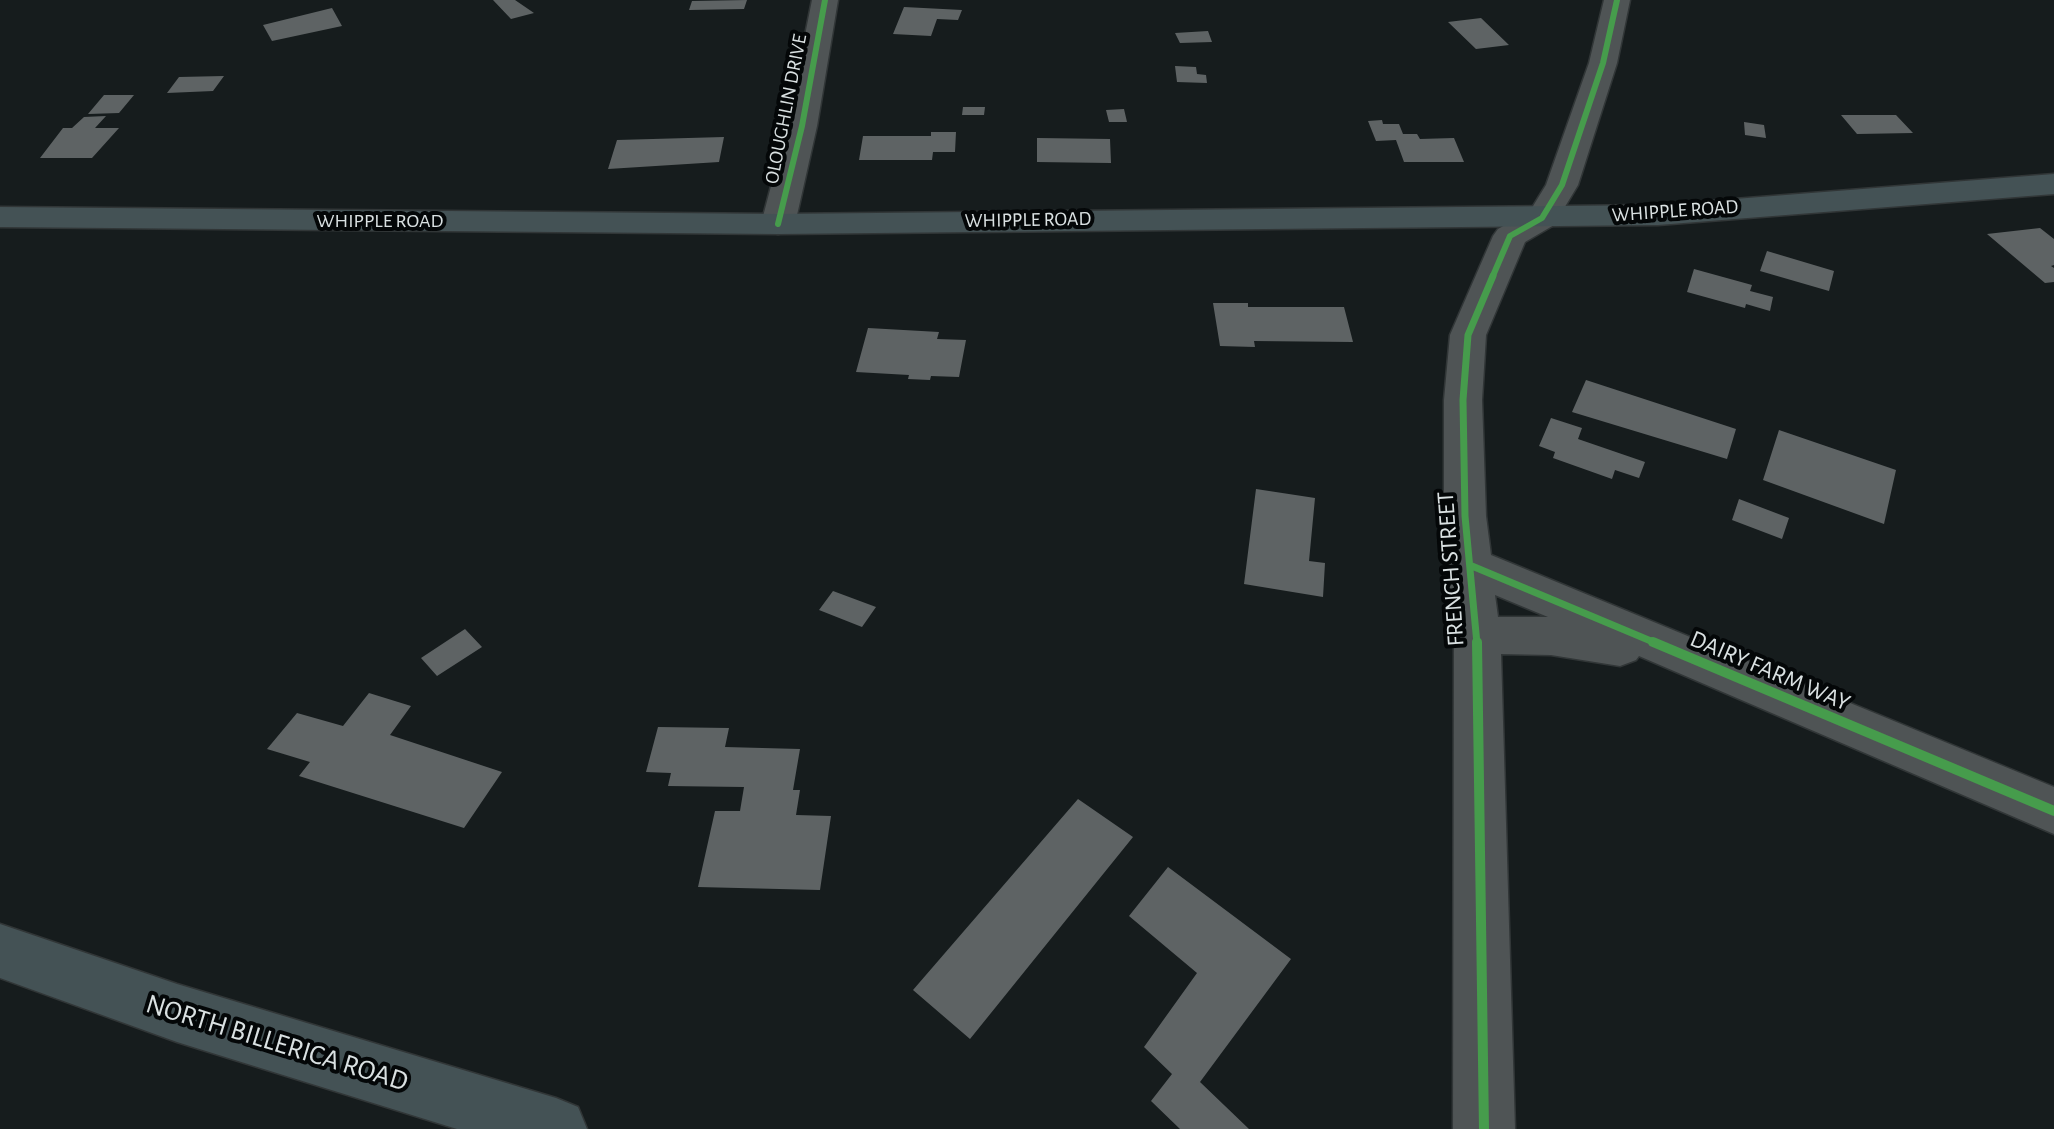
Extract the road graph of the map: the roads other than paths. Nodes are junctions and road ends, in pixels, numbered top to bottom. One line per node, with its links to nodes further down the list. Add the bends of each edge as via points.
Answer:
1 (825, 0): 6 (street, OLOUGHLIN DRIVE)
2 (1617, 0): 5 (street, FRENCH STREET, via 1603,63 1562,185)
3 (2054, 184): 5 (main road, WHIPPLE ROAD, via 1658,215)
4 (0, 217): 6 (main road, WHIPPLE ROAD)
5 (1542, 218): 6 (main road, WHIPPLE ROAD); 7 (street, FRENCH STREET, via 1510,236 1468,335 1465,516)
6 (778, 224)
7 (1472, 566): 8 (street, FRENCH STREET); 9 (street, DAIRY FARM WAY)
8 (1477, 635): 9 (street, DAIRY FARM WAY, via 1551,636); 13 (street, FRENCH STREET)
9 (1682, 656): 10 (street, DAIRY FARM WAY)
10 (2054, 811)
11 (0, 951): 12 (main road, NORTH BILLERICA ROAD, via 177,1013)
12 (556, 1129)
13 (1484, 1129)

